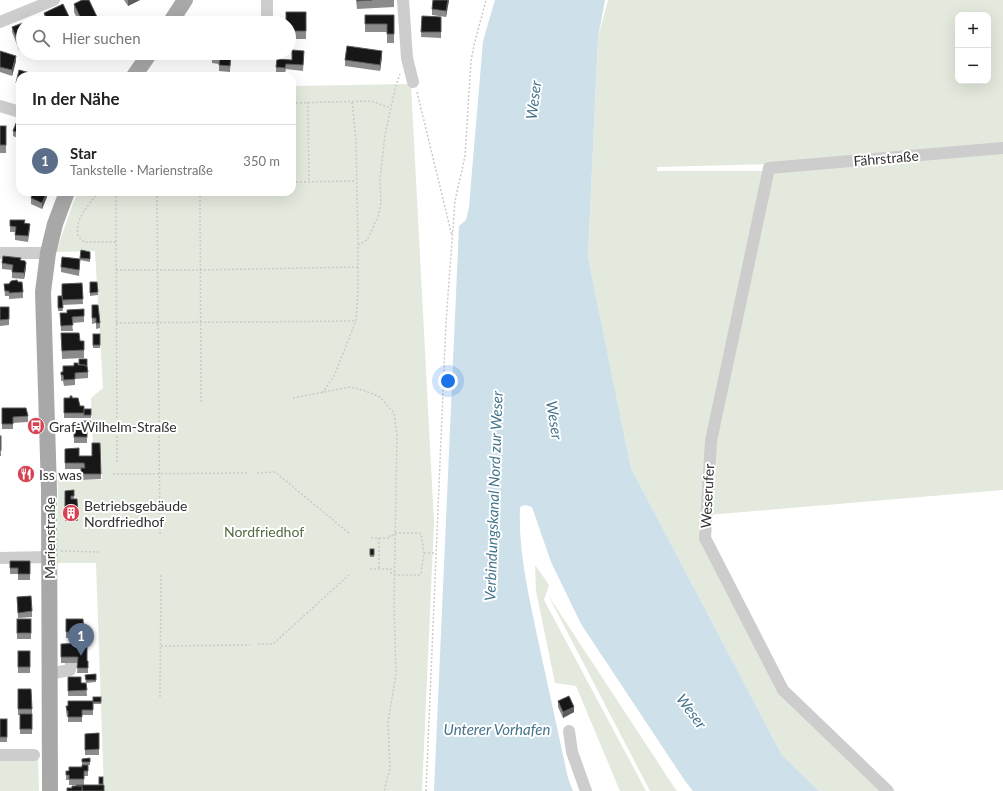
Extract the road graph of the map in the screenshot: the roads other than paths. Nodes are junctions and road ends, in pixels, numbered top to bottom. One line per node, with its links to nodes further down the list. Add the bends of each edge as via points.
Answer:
1 (54, 0): 7 (street)
2 (185, 0): 5 (main road)
3 (267, 0): 6 (street)
4 (403, 0): 10 (street, via 407,58)
5 (175, 16)
6 (267, 16)
7 (0, 22)
8 (145, 60): 9 (main road)
9 (137, 72)
10 (413, 82)
11 (0, 106): 12 (street)
12 (16, 111)
13 (1003, 148): 14 (street, Fährstraße)
14 (769, 168): 25 (street, Weserufer, via 711,441 705,538 783,690)
15 (66, 196): 17 (main road, Marienstraße)
16 (0, 253): 17 (street)
17 (48, 253): 18 (main road, Marienstraße, via 43,292 49,484)
18 (54, 554): 19 (street); 23 (main road, Marienstraße, via 55,643 61,668)
19 (0, 558)
20 (569, 731): 24 (street, via 572,752)
21 (0, 755): 22 (street)
22 (34, 755)
23 (50, 791)
24 (586, 791)
25 (888, 791)

